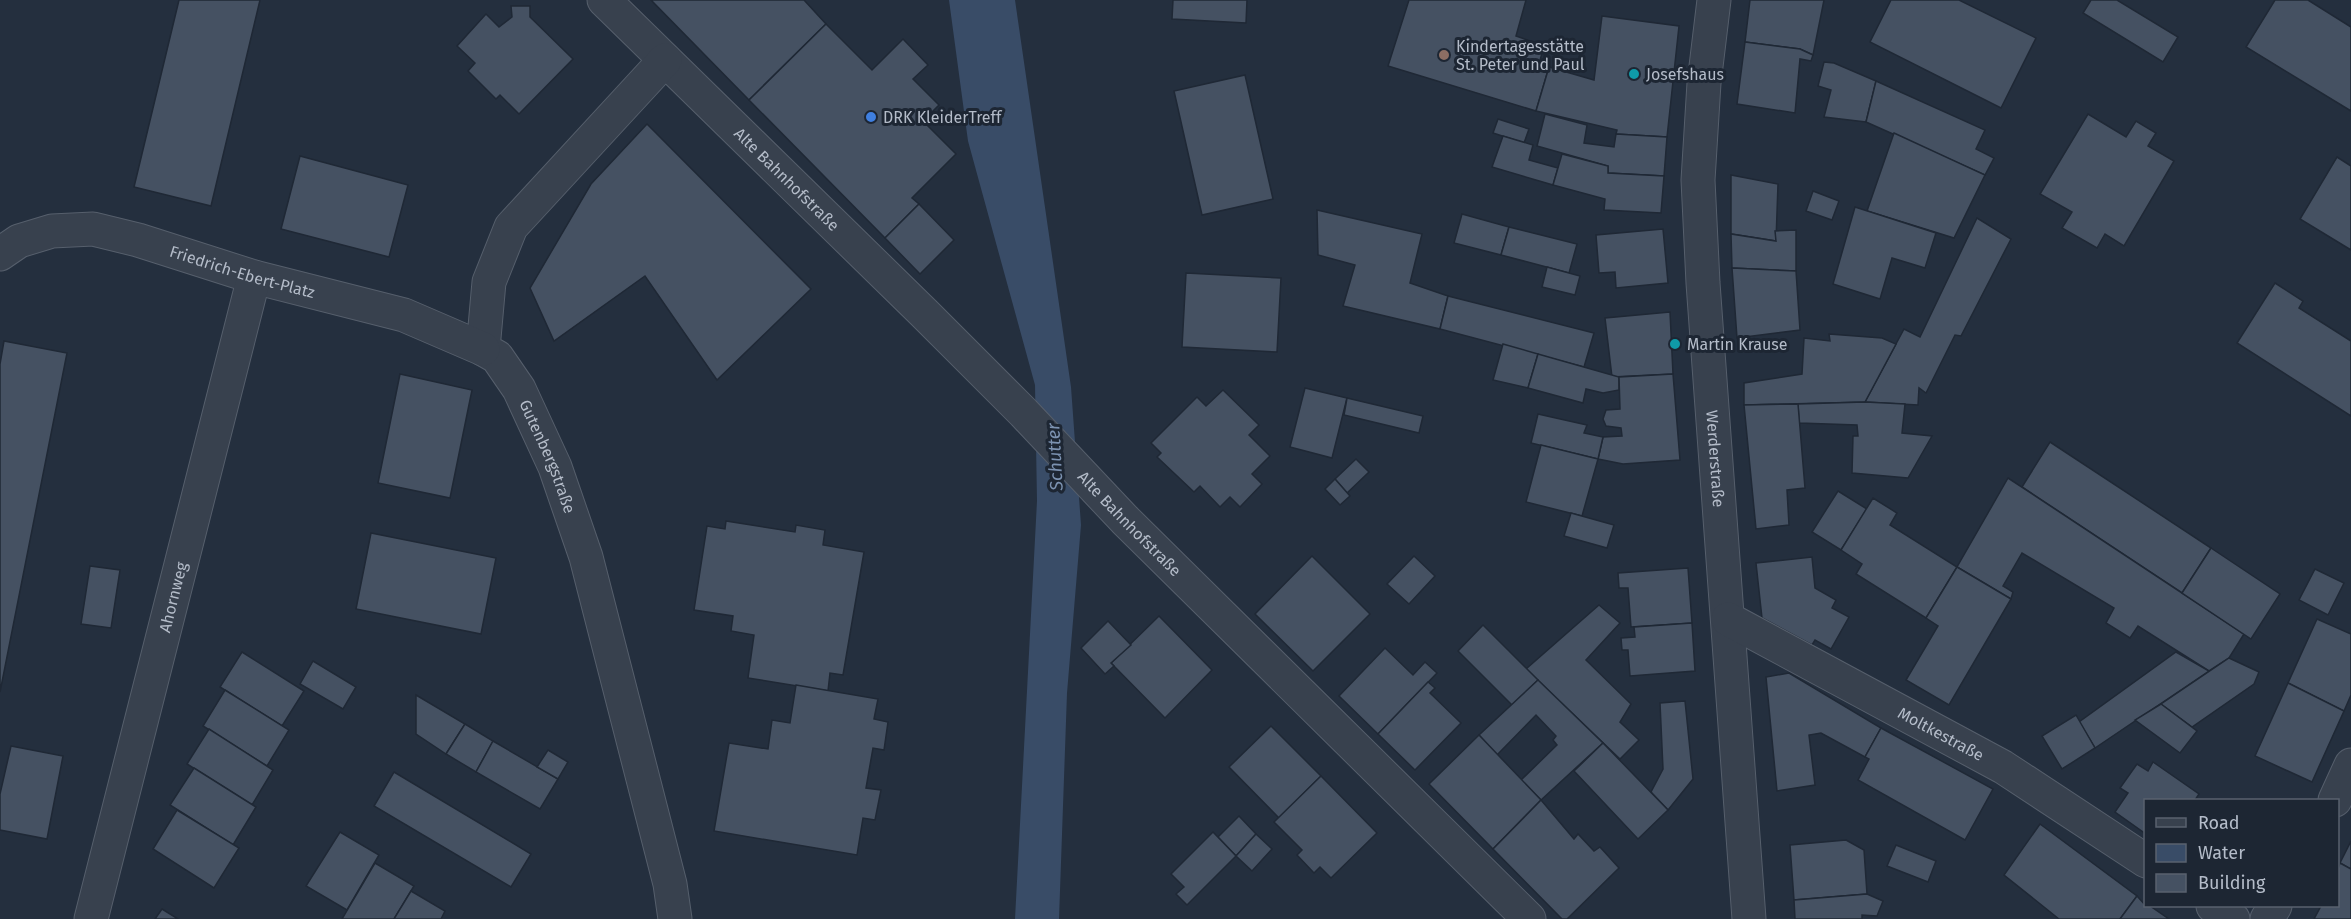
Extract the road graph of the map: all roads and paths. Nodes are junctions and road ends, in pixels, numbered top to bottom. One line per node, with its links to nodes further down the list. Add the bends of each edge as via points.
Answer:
1 (604, 0): 3 (street, Alte Bahnhofstraße)
2 (1714, 0): 7 (street, Werderstraße, via 1698,180)
3 (665, 60): 6 (street, via 511,227 489,282); 14 (street, Alte Bahnhofstraße)
4 (0, 254): 5 (street, Friedrich-Ebert-Platz, via 19,241 52,231 93,230 138,240)
5 (254, 277): 6 (street, Friedrich-Ebert-Platz, via 404,315); 12 (street, Ahornweg)
6 (483, 350): 13 (street, Gutenbergstraße, via 497,357 519,389 555,467 586,557 670,884)
7 (1728, 619): 10 (street, Moltkestraße, via 2003,767); 15 (street, Werderstraße)
8 (2351, 765): 9 (street)
9 (2336, 799)
10 (2144, 860)
11 (2215, 907): 16 (street)
12 (91, 919)
13 (675, 919)
14 (1529, 919)
15 (1749, 919)
16 (2234, 919)

